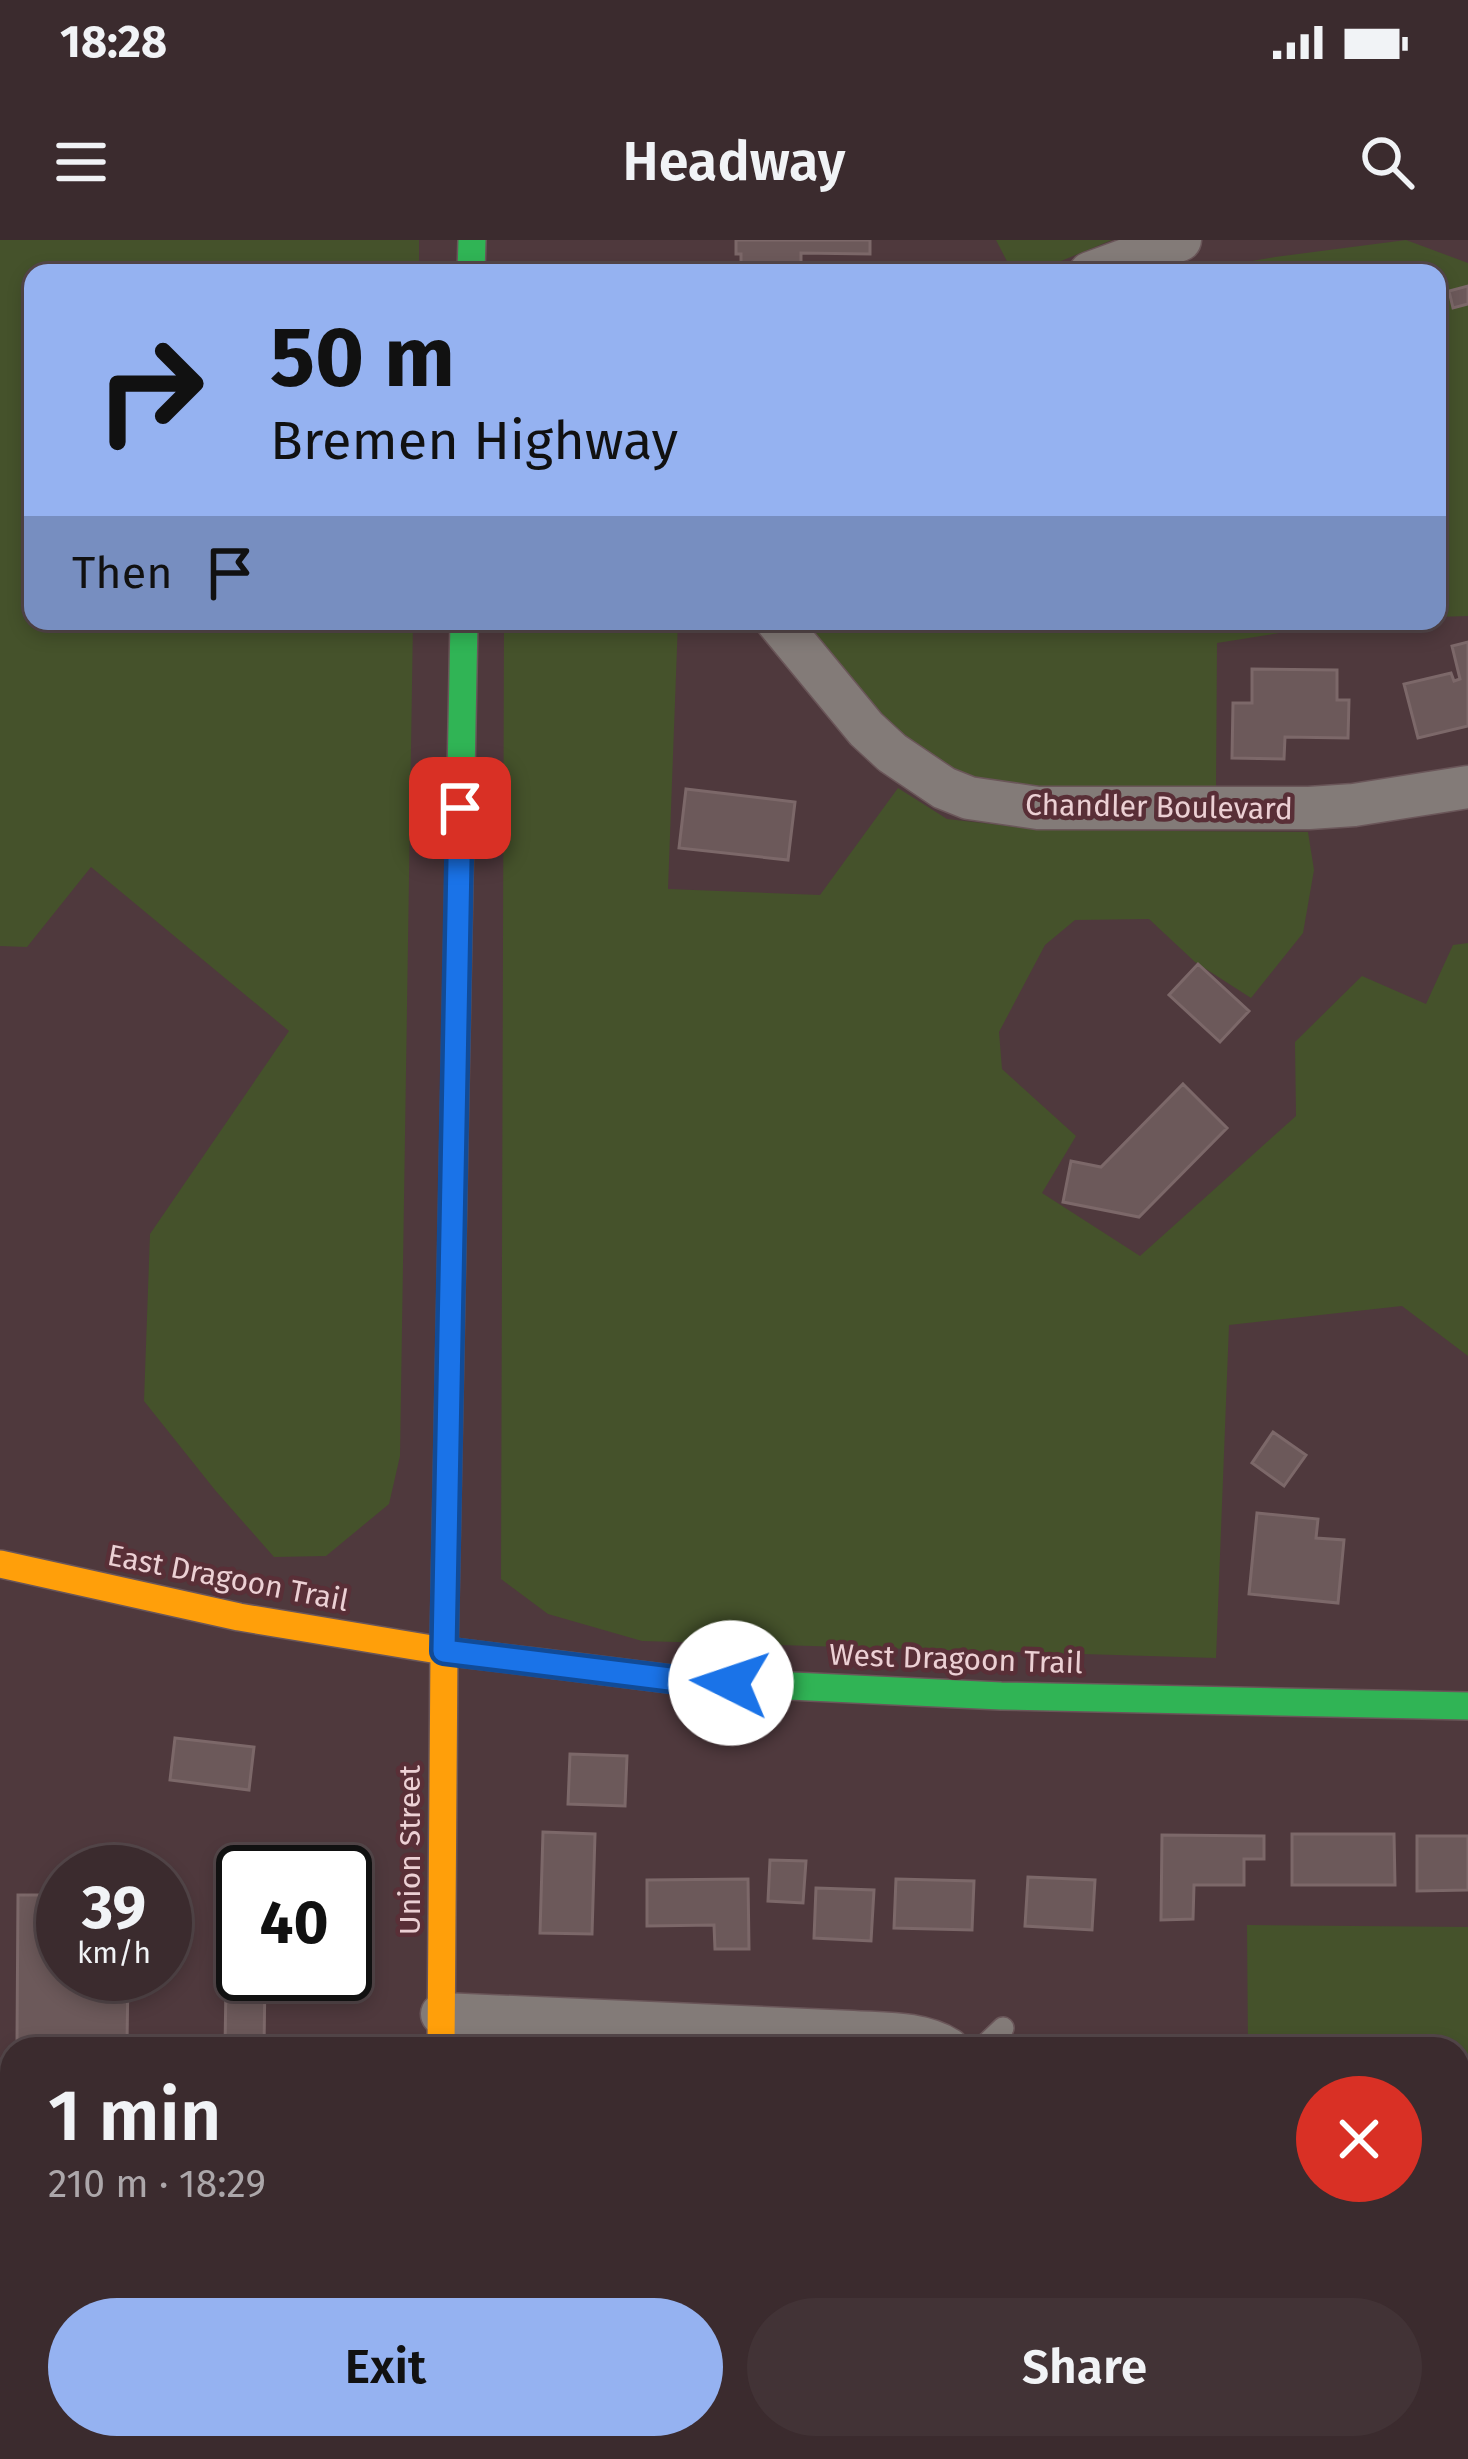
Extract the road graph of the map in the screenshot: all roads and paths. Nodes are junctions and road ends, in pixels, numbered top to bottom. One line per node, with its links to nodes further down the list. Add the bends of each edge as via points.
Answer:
1 (1180, 240): 2 (street)
2 (1115, 264)
3 (464, 630): 7 (street, Union Street)
4 (784, 630): 5 (street, Chandler Boulevard, via 892,753 969,798 1038,808 1309,808)
5 (1468, 787)
6 (0, 1564): 7 (street, East Dragoon Trail, via 239,1617)
7 (444, 1651): 8 (street, West Dragoon Trail, via 686,1681); 10 (street, Union Street)
8 (1468, 1706)
9 (1003, 2028): 12 (lane)
10 (441, 2032): 11 (street)
11 (915, 2037)
12 (994, 2037)

